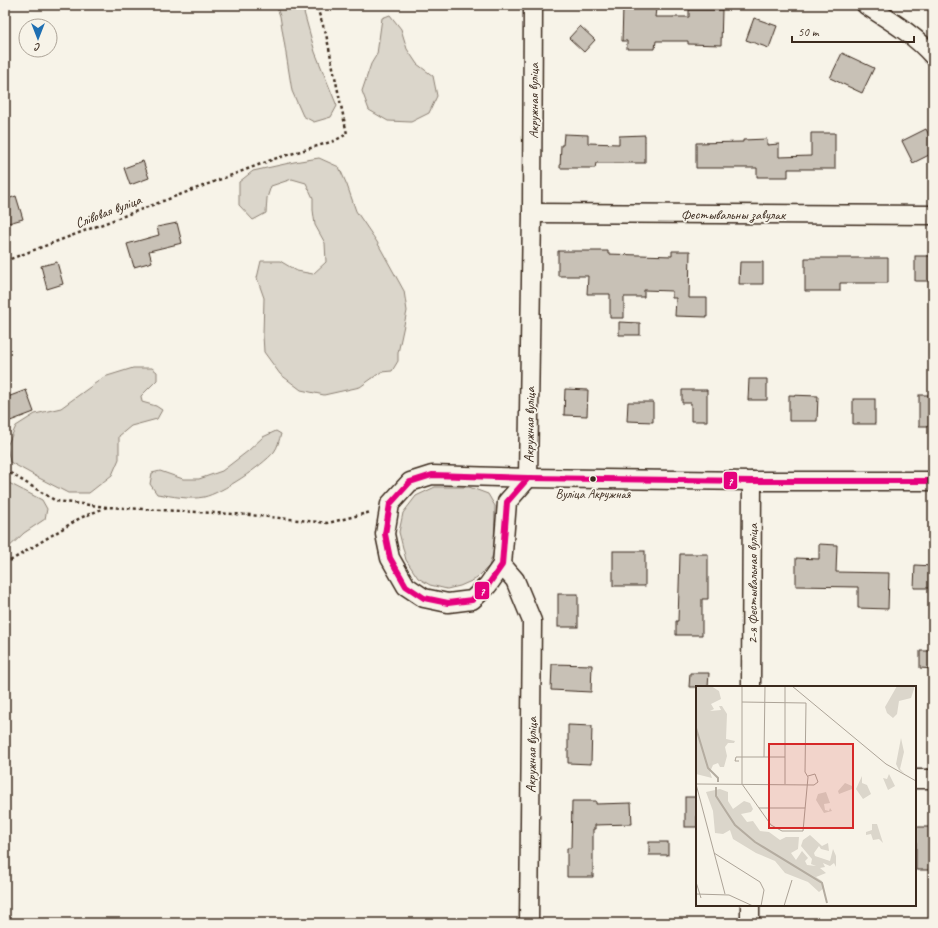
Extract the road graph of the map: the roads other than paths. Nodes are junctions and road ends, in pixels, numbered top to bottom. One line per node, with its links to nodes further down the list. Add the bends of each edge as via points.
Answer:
1 (533, 5): 4 (street, Акружная вуліца)
2 (866, 5): 3 (street, via 906,32)
3 (933, 56)
4 (532, 213): 5 (street, Фестывальны завулак); 6 (street, Акружная вуліца)
5 (933, 215)
6 (528, 478): 7 (street); 9 (street, Акружная вуліца, via 507,502); 9 (street, via 432,475 410,482 390,504 385,534 390,558 406,586 424,598 448,602 472,600 488,585)
7 (752, 481): 8 (street); 10 (street, 2-я Фестывальная вуліца)
8 (933, 481)
9 (502, 565): 14 (street, Акружная вуліца, via 515,580 532,621)
10 (751, 686)
11 (916, 779): 12 (street)
12 (933, 779)
13 (750, 906): 15 (street)
14 (529, 923)
15 (750, 923)

